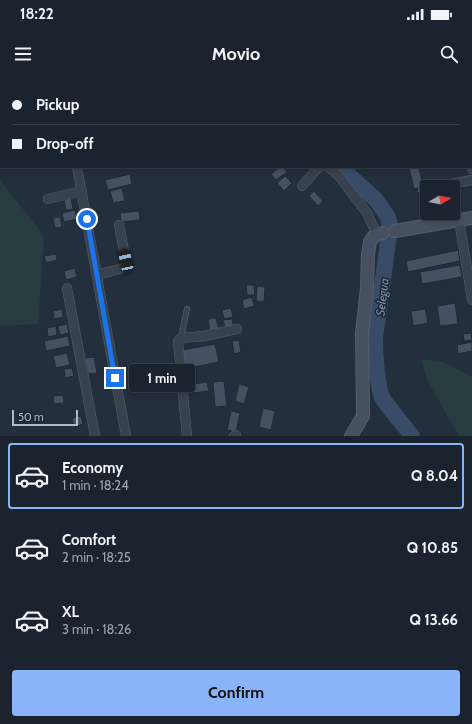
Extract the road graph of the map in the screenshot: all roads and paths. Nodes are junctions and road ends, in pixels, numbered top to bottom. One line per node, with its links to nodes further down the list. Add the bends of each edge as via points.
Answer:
1 (77, 168): 7 (street)
2 (318, 168): 6 (street)
3 (329, 168): 13 (street, via 339,176)
4 (472, 180): 5 (street)
5 (460, 182)
6 (302, 186)
7 (82, 191): 8 (street); 14 (street)
8 (48, 199)
9 (472, 218): 11 (street)
10 (459, 220): 13 (street); 16 (street)
11 (460, 220)
12 (119, 225): 14 (street, via 126,265)
13 (385, 233): 23 (street, via 374,236 370,242 362,333 363,416)
14 (97, 275): 21 (street)
15 (67, 288): 20 (street)
16 (472, 300)
17 (187, 309): 19 (lane)
18 (237, 329): 19 (street)
19 (181, 338): 22 (street, via 178,341)
20 (95, 436)
21 (126, 436)
22 (187, 436)
23 (352, 436)

